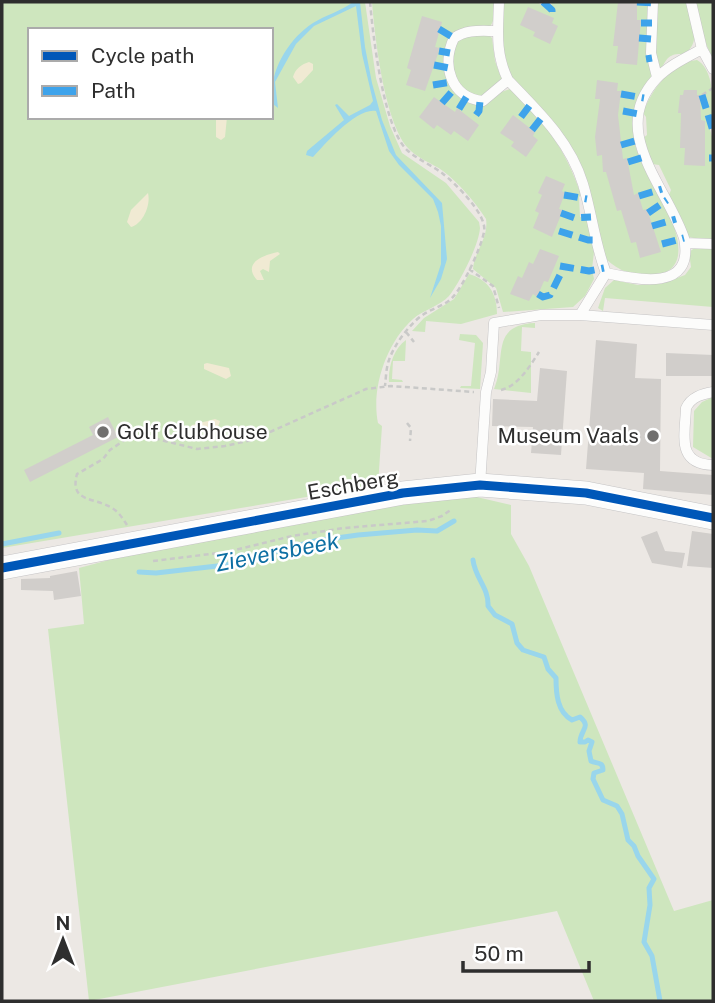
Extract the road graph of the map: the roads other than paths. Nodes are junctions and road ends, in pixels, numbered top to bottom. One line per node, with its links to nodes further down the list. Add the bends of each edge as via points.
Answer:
1 (499, 2): 4 (lane)
2 (653, 2): 7 (lane, via 651,53)
3 (691, 2): 5 (lane)
4 (496, 31): 8 (lane, via 499,61); 8 (lane, via 472,31 454,38 449,58 452,82 467,96 483,101)
5 (702, 48): 6 (lane); 7 (lane)
6 (713, 69)
7 (657, 77): 9 (lane, via 642,102 638,140)
8 (508, 80): 11 (lane, via 550,123 573,161)
9 (685, 243): 10 (lane); 11 (lane, via 681,266 662,279 642,281)
10 (713, 244)
11 (606, 273): 12 (lane)
12 (580, 315): 13 (lane); 16 (lane, via 541,315 494,323)
13 (713, 326)
14 (713, 392): 15 (lane, via 697,396 686,408 685,450 700,464)
15 (713, 465)
16 (480, 485): 17 (street, Eschberg, via 586,494); 18 (street, Eschberg, via 403,493 143,551)
17 (713, 518)
18 (2, 568)

